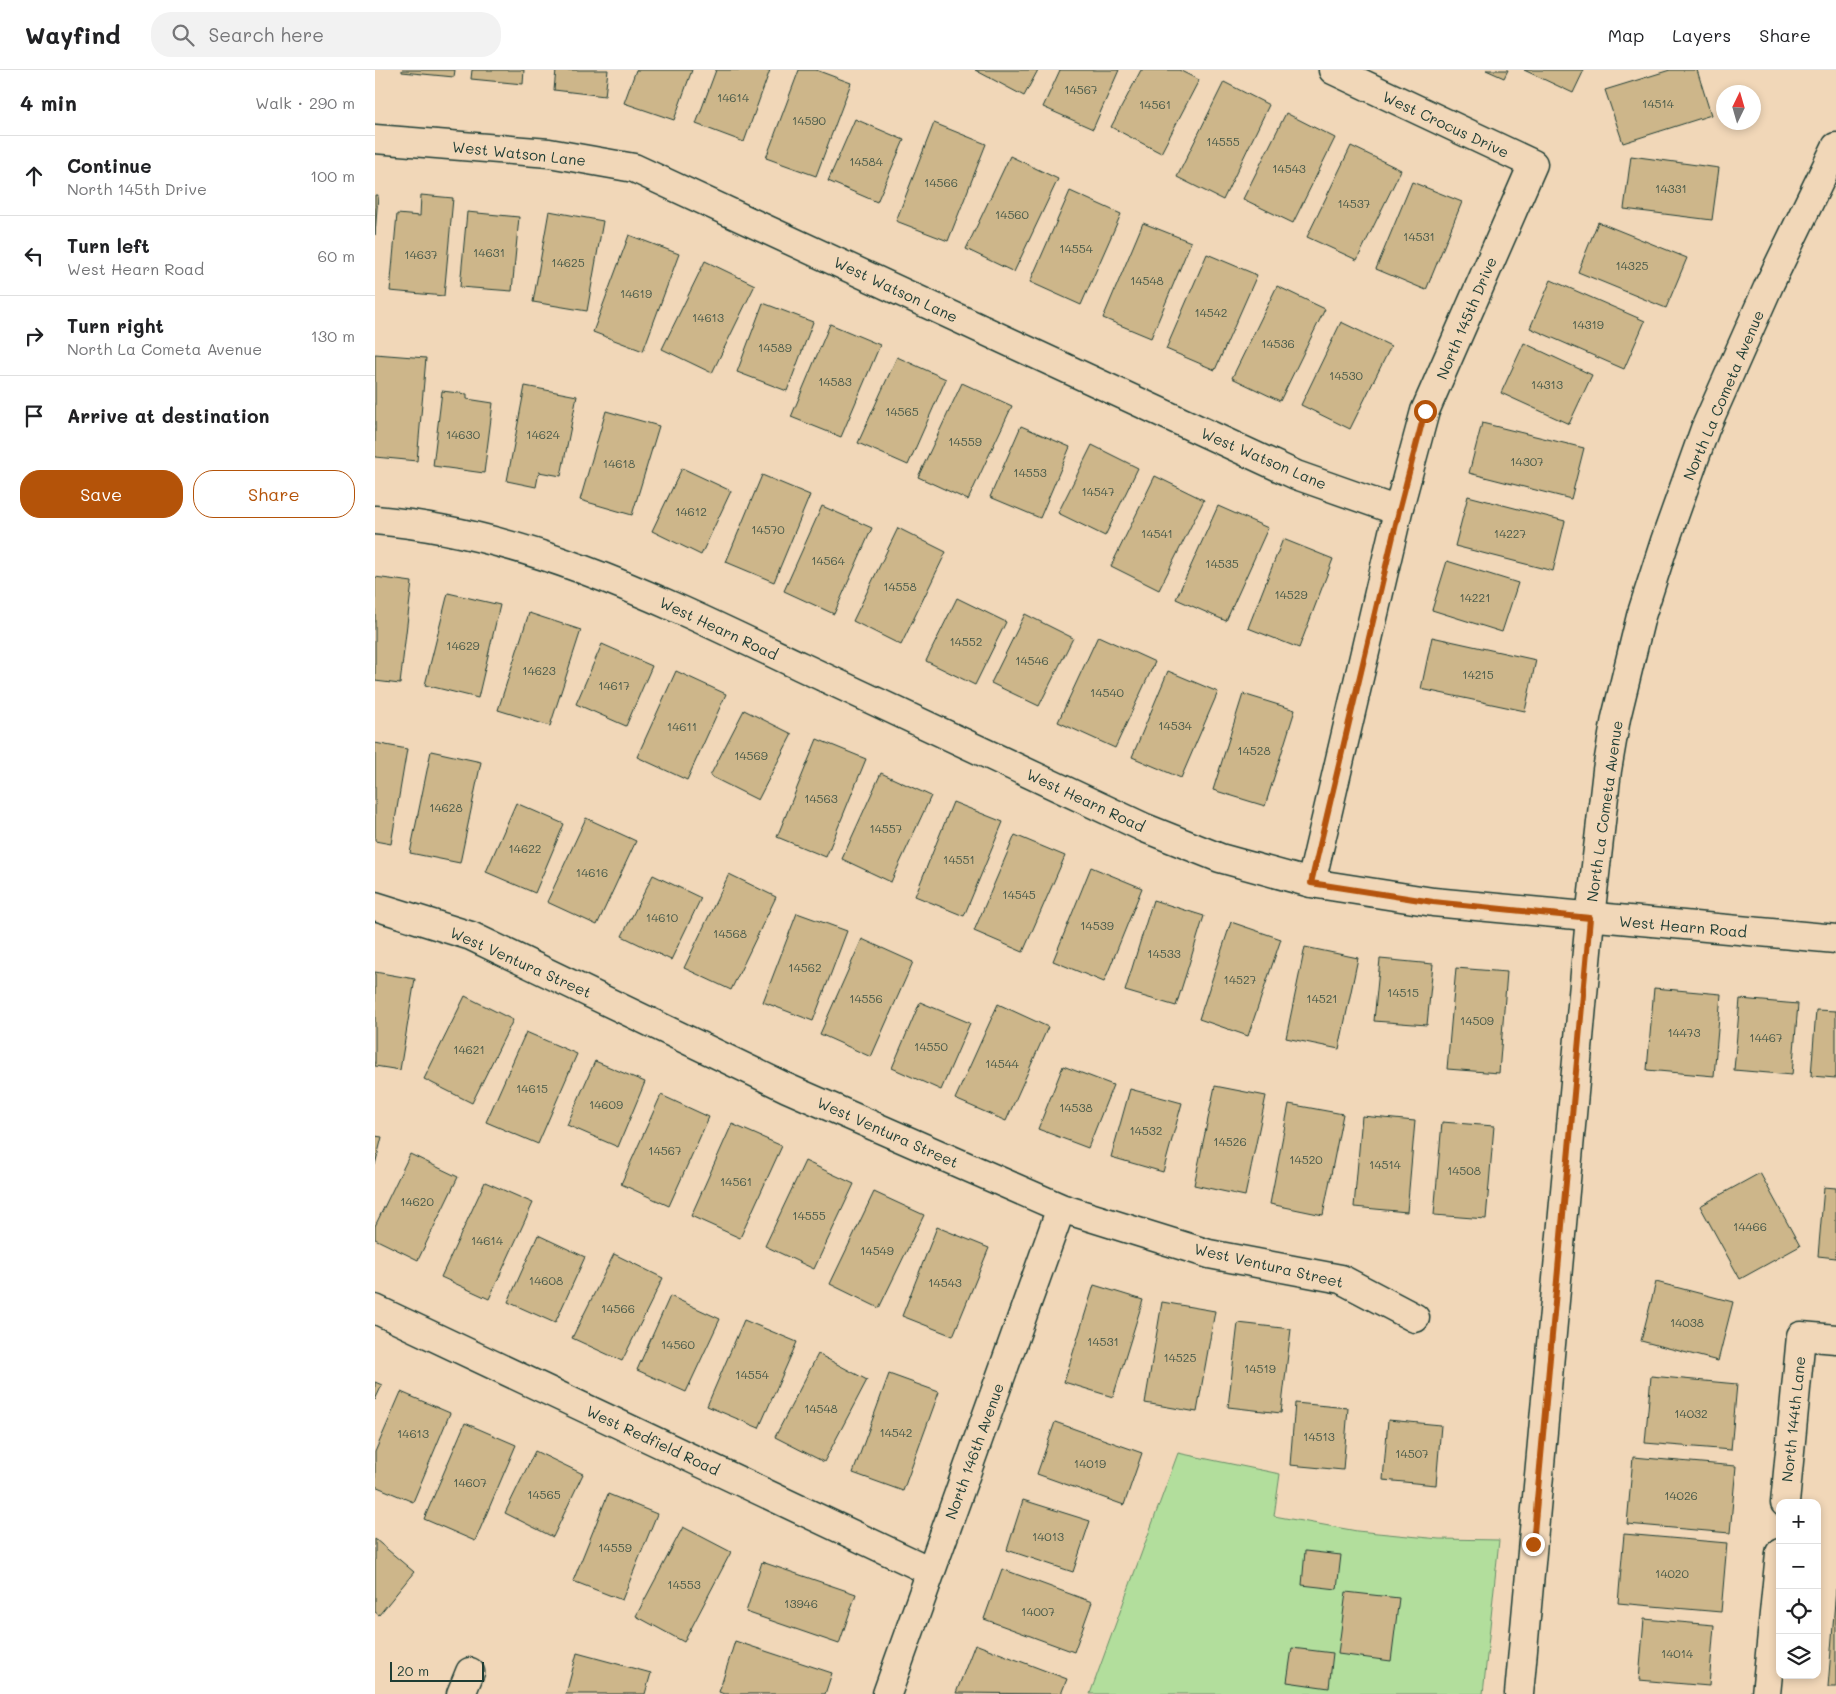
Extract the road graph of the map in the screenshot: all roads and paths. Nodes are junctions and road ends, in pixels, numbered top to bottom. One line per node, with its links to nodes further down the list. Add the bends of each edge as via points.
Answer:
1 (1333, 70): 4 (street, West Crocus Drive)
2 (375, 139): 5 (street, West Watson Lane, via 549,153 634,168 1296,475)
3 (1836, 147): 9 (street, North La Cometa Avenue, via 1769,285 1705,429 1641,616 1607,770)
4 (1533, 164): 5 (street, North 145th Drive, via 1425,411)
5 (1399, 511): 7 (street, North 145th Drive)
6 (375, 520): 7 (street, West Hearn Road, via 414,523 504,542 587,570 673,606 1145,828 1221,858)
7 (1311, 883): 9 (street, West Hearn Road, via 1433,902)
8 (375, 906): 11 (street, West Ventura Street, via 471,936 787,1088)
9 (1590, 918): 10 (street, West Hearn Road); 19 (street, North La Cometa Avenue)
10 (1836, 939)
11 (1061, 1208): 13 (street, West Ventura Street, via 1209,1254 1341,1279); 16 (street, North 146th Avenue)
12 (375, 1309): 16 (street, West Redfield Road)
13 (1415, 1318)
14 (1836, 1339): 15 (street, North 144th Lane, via 1801,1336)
15 (1785, 1499)
16 (930, 1571): 18 (street, North 146th Avenue)
17 (1776, 1589): 20 (street)
18 (887, 1694)
19 (1519, 1694)
20 (1766, 1694)

